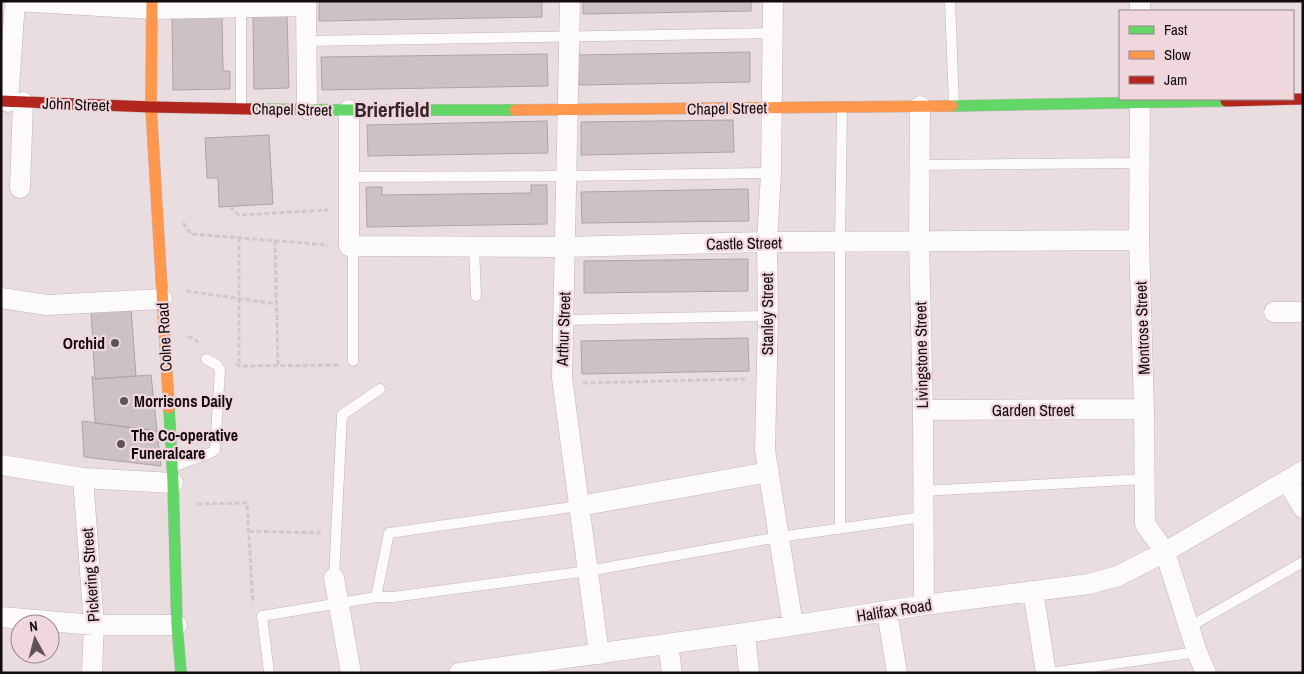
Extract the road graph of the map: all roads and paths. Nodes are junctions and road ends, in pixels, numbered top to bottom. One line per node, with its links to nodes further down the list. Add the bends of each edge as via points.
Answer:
1 (15, 1): 5 (street); 14 (street)
2 (570, 1): 10 (street, Arthur Street)
3 (773, 1): 9 (street, Stanley Street)
4 (950, 1): 17 (lane)
5 (72, 3): 7 (street)
6 (306, 3): 8 (street); 11 (street)
7 (152, 5): 8 (street); 18 (main road, Colne Road)
8 (229, 5): 20 (lane)
9 (773, 33): 10 (lane); 19 (street, Stanley Street)
10 (570, 36): 11 (lane); 23 (street, Arthur Street)
11 (306, 41): 21 (street)
12 (1222, 100): 13 (main road, Chapel Street)
13 (1140, 101): 17 (main road, Chapel Street); 24 (street, Montrose Street)
14 (11, 102): 18 (main road, John Street); 29 (street)
15 (842, 106): 16 (main road, Chapel Street); 19 (main road, Chapel Street); 38 (lane)
16 (920, 106): 17 (main road, Chapel Street); 25 (street, Livingstone Street)
17 (954, 106)
18 (151, 107): 20 (main road, Chapel Street); 42 (main road, Colne Road)
19 (772, 107): 23 (main road, Chapel Street); 26 (street, Stanley Street)
20 (241, 108): 21 (main road, Chapel Street)
21 (306, 110): 22 (main road, Chapel Street)
22 (349, 110): 23 (main road, Chapel Street); 27 (street)
23 (568, 110): 28 (street, Arthur Street)
24 (1140, 163): 25 (lane); 35 (street, Montrose Street)
25 (919, 165): 36 (street, Livingstone Street)
26 (771, 173): 28 (lane); 37 (street, Stanley Street)
27 (349, 176): 28 (lane); 31 (street)
28 (567, 176): 41 (street, Arthur Street)
29 (20, 188)
30 (230, 207): 31 (path, via 239,214)
31 (349, 209): 39 (street)
32 (180, 219): 33 (path, via 191,234)
33 (239, 238): 34 (path); 45 (path)
34 (275, 240): 39 (path); 46 (path)
35 (1139, 240): 36 (street, Castle Street); 61 (street, Montrose Street)
36 (919, 241): 38 (street, Castle Street); 62 (street, Livingstone Street)
37 (767, 242): 38 (street, Castle Street); 41 (street, Castle Street); 49 (street, Stanley Street)
38 (840, 242): 74 (lane)
39 (351, 246): 40 (street, Castle Street); 55 (lane)
40 (474, 246): 41 (street, Castle Street); 43 (lane)
41 (565, 247): 50 (street, Arthur Street)
42 (161, 293): 44 (street, via 47,305); 45 (path); 51 (main road, Colne Road)
43 (476, 296)
44 (1, 298)
45 (239, 298): 46 (path); 56 (path)
46 (277, 304): 57 (path)
47 (1274, 312): 48 (street)
48 (1303, 312)
49 (768, 316): 50 (lane); 58 (street, Stanley Street)
50 (564, 320): 59 (street, Arthur Street)
51 (163, 321): 52 (path); 65 (main road, Colne Road)
52 (205, 346)
53 (206, 359): 65 (lane, via 220,370 215,450)
54 (231, 361): 56 (path)
55 (353, 361): 57 (path, via 357,365)
56 (239, 366): 57 (path)
57 (278, 366)
58 (767, 379): 59 (path); 64 (street, Stanley Street, via 765,450)
59 (563, 384): 71 (street, Arthur Street)
60 (380, 389): 76 (lane, via 342,415)
61 (1144, 409): 62 (street, Garden Street); 68 (street, Montrose Street)
62 (923, 410): 69 (street, Livingstone Street)
63 (1, 465): 67 (street)
64 (769, 472): 71 (street); 77 (street, Stanley Street)
65 (173, 475): 67 (street); 70 (main road, Colne Road)
66 (1295, 476): 72 (street); 78 (street, Halifax Road)
67 (83, 478): 90 (street, Pickering Street)
68 (1145, 479): 69 (lane); 78 (street, Montrose Street, via 1145,524)
69 (923, 491): 73 (street, Livingstone Street)
70 (174, 505): 75 (path, via 247,503); 89 (main road, Colne Road)
71 (579, 506): 80 (street, Arthur Street); 83 (lane, via 389,533)
72 (1303, 508)
73 (923, 518): 74 (lane); 85 (street, Livingstone Street)
74 (840, 529): 77 (lane)
75 (248, 531): 76 (path); 86 (path)
76 (336, 533): 81 (lane)
77 (779, 537): 80 (lane); 91 (street, Stanley Street)
78 (1165, 552): 82 (street, Halifax Road, via 1118,576 1089,584); 92 (street, Montrose Street)
79 (1303, 562): 92 (lane)
80 (588, 571): 83 (lane); 96 (street, Arthur Street)
81 (334, 578): 84 (street)
82 (1033, 591): 85 (street, Halifax Road); 107 (street)
83 (376, 597): 84 (lane)
84 (339, 603): 101 (lane, via 262,616); 102 (street)
85 (924, 605): 87 (street, Halifax Road)
86 (253, 607)
87 (887, 611): 91 (street, Halifax Road); 106 (street)
88 (1, 617): 90 (street)
89 (177, 624): 90 (street); 100 (main road, Colne Road)
90 (94, 625): 99 (street, Pickering Street)
91 (793, 625): 93 (street, Halifax Road)
92 (1189, 627): 95 (street, Montrose Street)
93 (745, 634): 94 (street, Halifax Road); 105 (street)
94 (668, 644): 96 (street, Halifax Road); 104 (street)
95 (1197, 652): 108 (lane); 109 (street, Montrose Street)
96 (599, 654): 97 (street, Halifax Road)
97 (537, 668): 98 (street, Halifax Road)
98 (464, 672): 103 (street, Halifax Road)
99 (92, 673)
100 (181, 673)
101 (270, 673)
102 (351, 673)
103 (459, 673)
104 (672, 673)
105 (749, 673)
106 (897, 673)
107 (1046, 673)
108 (1050, 673)
109 (1206, 673)

